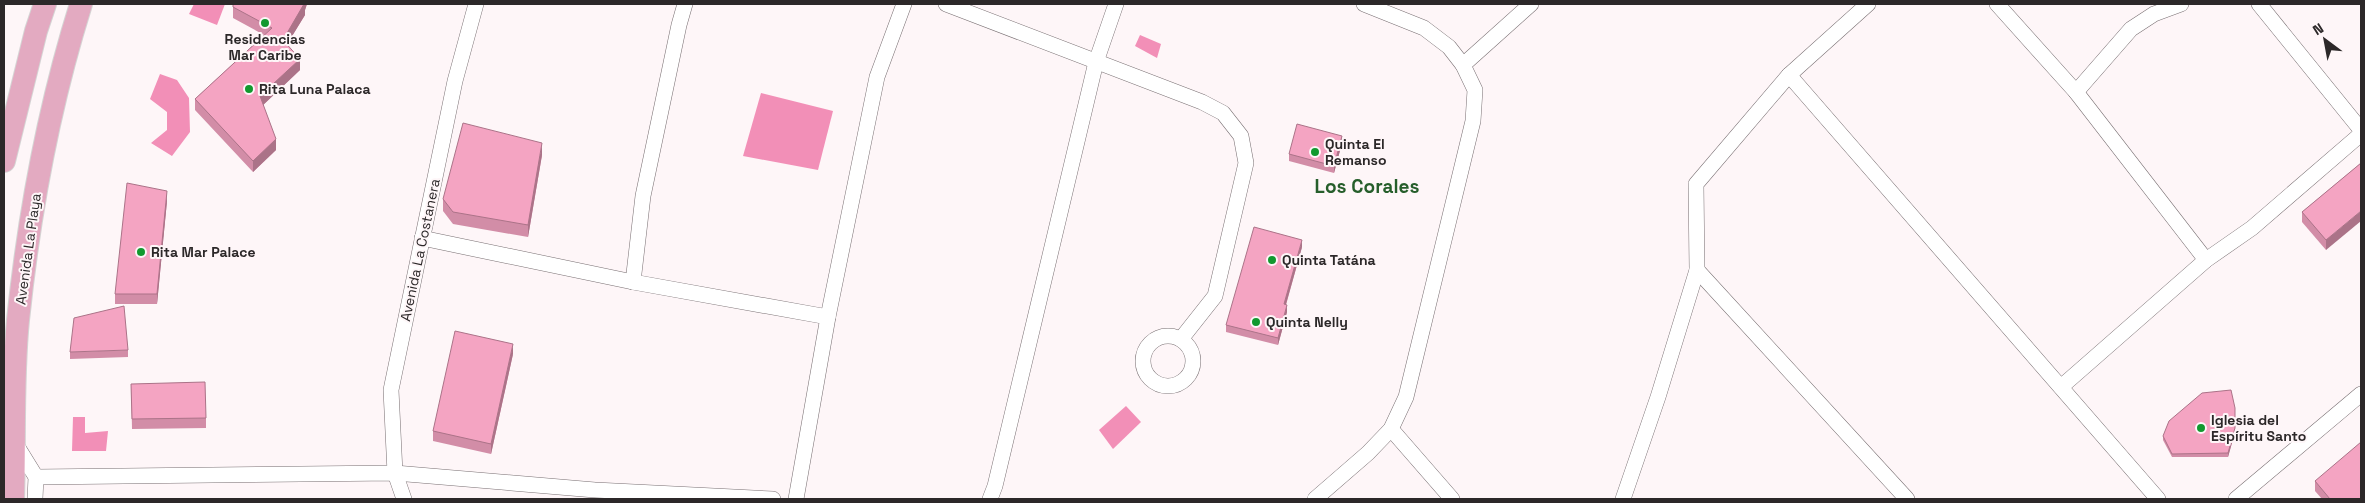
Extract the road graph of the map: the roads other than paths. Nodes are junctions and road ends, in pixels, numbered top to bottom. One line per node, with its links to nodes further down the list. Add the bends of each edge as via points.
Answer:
1 (45, 4): 19 (main road)
2 (81, 4): 29 (main road, Avenida La Playa, via 69,42 31,212 18,321)
3 (476, 4): 20 (street, Avenida La Costanera)
4 (685, 4): 23 (street, via 643,196)
5 (904, 4): 24 (street, via 877,77)
6 (946, 4): 14 (street)
7 (1116, 4): 14 (street)
8 (1364, 4): 15 (street, via 1424,28 1448,47)
9 (1531, 4): 15 (street)
10 (1868, 4): 16 (street)
11 (1997, 4): 17 (street)
12 (2181, 4): 17 (street, via 2154,14 2131,29)
13 (2259, 4): 18 (street)
14 (1096, 62): 25 (street, via 1202,102 1223,113 1241,136 1246,163 1215,296); 37 (street)
15 (1463, 65): 28 (street, via 1475,90 1473,121 1406,397)
16 (1789, 75): 22 (street, via 1696,184); 26 (street)
17 (2076, 92): 21 (street)
18 (2361, 132): 21 (street, via 2252,228)
19 (4, 161)
20 (422, 238): 23 (street); 30 (street, Avenida La Costanera, via 391,390)
21 (2206, 260): 26 (street)
22 (1697, 270): 40 (street); 41 (street)
23 (633, 282): 24 (street)
24 (828, 317): 36 (street)
25 (1181, 339)
26 (2061, 387): 42 (street)
27 (2361, 394): 43 (street)
28 (1391, 429): 38 (street); 39 (street)
29 (15, 443): 31 (street); 32 (main road, Avenida La Playa)
30 (395, 473): 31 (street); 34 (street, Avenida La Costanera); 35 (street, via 595,490)
31 (36, 478): 33 (street)
32 (13, 499)
33 (35, 499)
34 (404, 499)
35 (773, 499)
36 (796, 499)
37 (990, 499)
38 (1315, 499)
39 (1452, 499)
40 (1624, 499)
41 (1907, 499)
42 (2158, 499)
43 (2236, 499)

